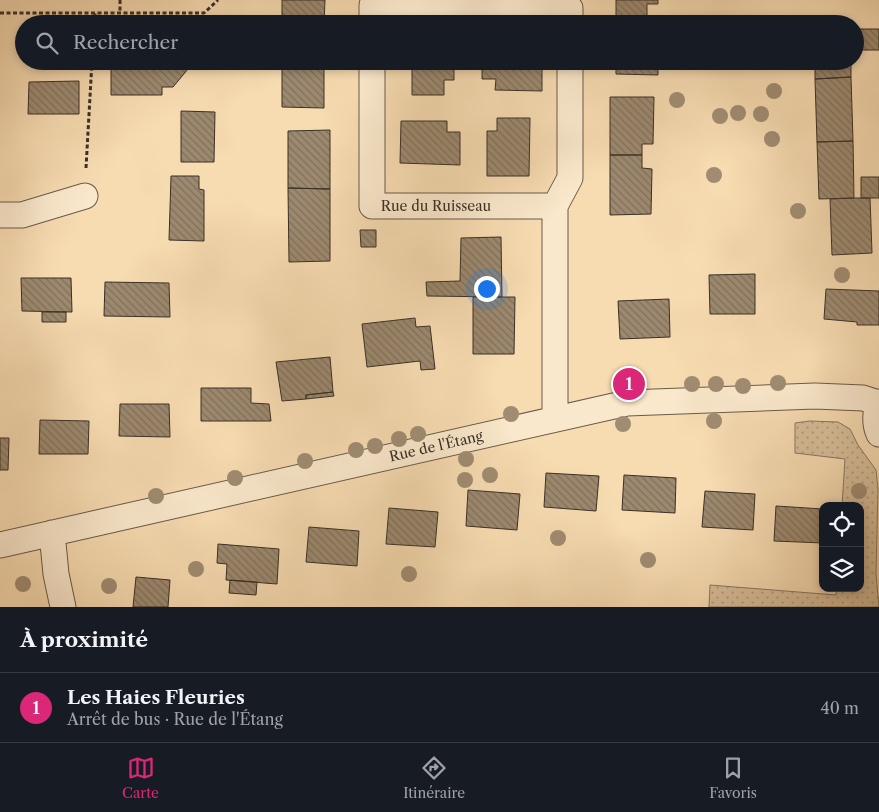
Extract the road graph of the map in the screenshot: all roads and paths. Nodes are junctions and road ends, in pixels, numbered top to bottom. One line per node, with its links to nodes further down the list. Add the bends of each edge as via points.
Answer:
1 (120, 0): 6 (path)
2 (218, 0): 6 (path, via 204,13)
3 (524, 3): 7 (street, via 372,5); 8 (street, via 570,8)
4 (0, 13): 5 (path)
5 (95, 13): 6 (path)
6 (120, 13)
7 (372, 15)
8 (570, 15)
9 (92, 70): 12 (path)
10 (372, 70): 13 (street, Rue du Ruisseau, via 372,206)
11 (570, 70): 13 (street, via 570,178)
12 (85, 196): 14 (street, via 22,215)
13 (555, 206): 16 (street)
14 (0, 215)
15 (879, 403): 16 (street, Rue de l'Étang, via 863,398 816,396 653,402 627,404); 17 (street, via 875,416)
16 (556, 419): 18 (street, Rue de l'Étang)
17 (879, 434)
18 (52, 533): 19 (street, Rue de l'Étang); 20 (street)
19 (0, 545)
20 (63, 607)

